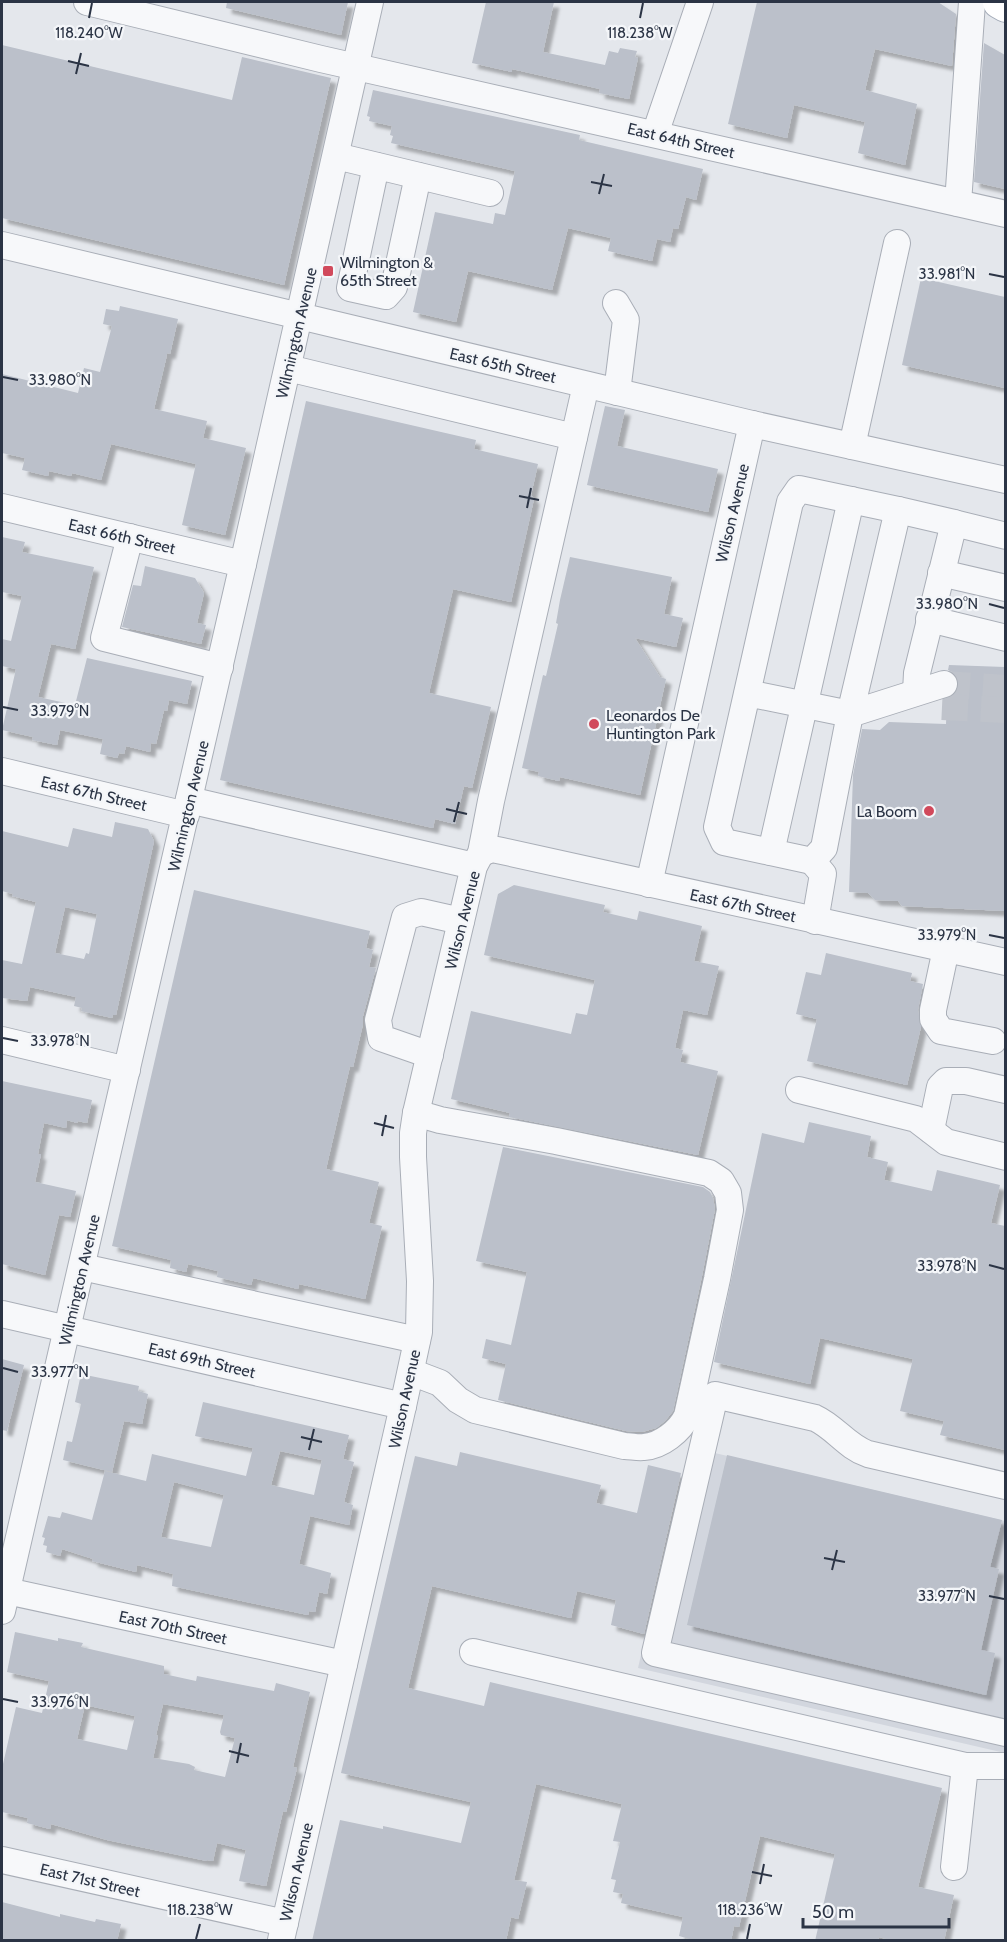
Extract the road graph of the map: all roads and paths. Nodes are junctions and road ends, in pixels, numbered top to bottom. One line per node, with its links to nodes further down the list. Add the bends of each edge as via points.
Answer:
1 (87, 2): 7 (street, East 64th Street)
2 (370, 2): 7 (street, Wilmington Avenue)
3 (700, 2): 8 (street)
4 (972, 2): 13 (street)
5 (999, 2): 6 (main road)
6 (1005, 6)
7 (356, 66): 8 (street, East 64th Street); 9 (street, Wilmington Avenue)
8 (655, 134): 13 (street, East 64th Street)
9 (336, 156): 10 (street); 18 (street, Wilmington Avenue)
10 (376, 166): 11 (street); 11 (street, via 350,288 386,296 394,287)
11 (418, 176): 12 (street)
12 (490, 193)
13 (958, 203): 14 (street, East 64th Street)
14 (1005, 214)
15 (897, 243): 24 (street)
16 (2, 245): 18 (street, East 65th Street)
17 (616, 303): 21 (street, via 626,320)
18 (299, 317): 19 (street, Wilmington Avenue); 20 (street, East 65th Street)
19 (288, 368): 23 (street); 32 (street, Wilmington Avenue)
20 (586, 385): 21 (street, East 65th Street); 23 (street, Wilson Avenue)
21 (617, 392): 22 (street, East 65th Street)
22 (752, 424): 24 (street, East 65th Street); 48 (street, Wilson Avenue)
23 (574, 437): 46 (street, Wilson Avenue)
24 (852, 446): 25 (street, East 65th Street)
25 (1005, 480)
26 (851, 500): 28 (street); 39 (street, via 800,489 790,502); 41 (street)
27 (2, 507): 31 (street, East 66th Street)
28 (898, 510): 29 (street); 42 (street)
29 (954, 523): 30 (street); 33 (street)
30 (1005, 536)
31 (130, 537): 32 (street, East 66th Street); 37 (street, via 104,638)
32 (243, 564): 37 (street, Wilmington Avenue)
33 (941, 573): 34 (street); 35 (street)
34 (1005, 588)
35 (929, 619): 36 (street); 38 (street)
36 (1005, 638)
37 (220, 667): 44 (street, Wilmington Avenue)
38 (916, 692): 40 (street); 42 (street)
39 (747, 693): 41 (street); 45 (street, via 717,827 724,842)
40 (943, 695)
41 (805, 706): 42 (street); 45 (street)
42 (850, 714): 47 (street, via 824,848)
43 (2, 771): 44 (street, East 67th Street)
44 (187, 808): 46 (street, East 67th Street); 56 (street, Wilmington Avenue)
45 (771, 852): 47 (street)
46 (477, 860): 48 (street, East 67th Street, via 492,849); 49 (street, Wilson Avenue)
47 (812, 861): 50 (street, via 823,874)
48 (649, 884): 50 (street, East 67th Street)
49 (461, 921): 55 (street, Wilson Avenue); 55 (street, via 421,912 405,916 378,1020 381,1038)
50 (815, 921): 51 (street, East 67th Street)
51 (946, 949): 52 (street, East 67th Street); 54 (street, via 933,1019 941,1031)
52 (1005, 962)
53 (2, 1040): 56 (street)
54 (993, 1041)
55 (430, 1055): 59 (street, Wilson Avenue)
56 (127, 1070): 62 (street, Wilmington Avenue)
57 (799, 1090): 60 (street, via 916,1119)
58 (1005, 1090): 60 (street, via 966,1081 946,1081 940,1087)
59 (416, 1113): 65 (street, Wilson Avenue, via 413,1141 420,1281); 66 (street, via 709,1173 728,1192 730,1210 687,1416 669,1437 646,1447 624,1446 475,1410 440,1383)
60 (932, 1130): 61 (street, via 946,1142)
61 (1005, 1156)
62 (82, 1267): 64 (street, Wilmington Avenue); 65 (street)
63 (2, 1314): 64 (street, East 69th Street)
64 (68, 1330): 67 (street, East 69th Street); 69 (street, Wilmington Avenue)
65 (417, 1340): 66 (street, Wilson Avenue)
66 (411, 1372): 67 (street, Wilson Avenue)
67 (404, 1406): 71 (street, Wilson Avenue)
68 (1005, 1486): 72 (street, via 868,1454 815,1418 715,1395 655,1653)
69 (3, 1597): 71 (street, East 70th Street)
70 (473, 1652): 73 (street)
71 (345, 1664): 77 (street, Wilson Avenue)
72 (1005, 1733)
73 (965, 1766): 74 (street); 76 (street)
74 (1005, 1766)
75 (2, 1860): 77 (street, East 71st Street)
76 (954, 1868)
77 (283, 1932)

